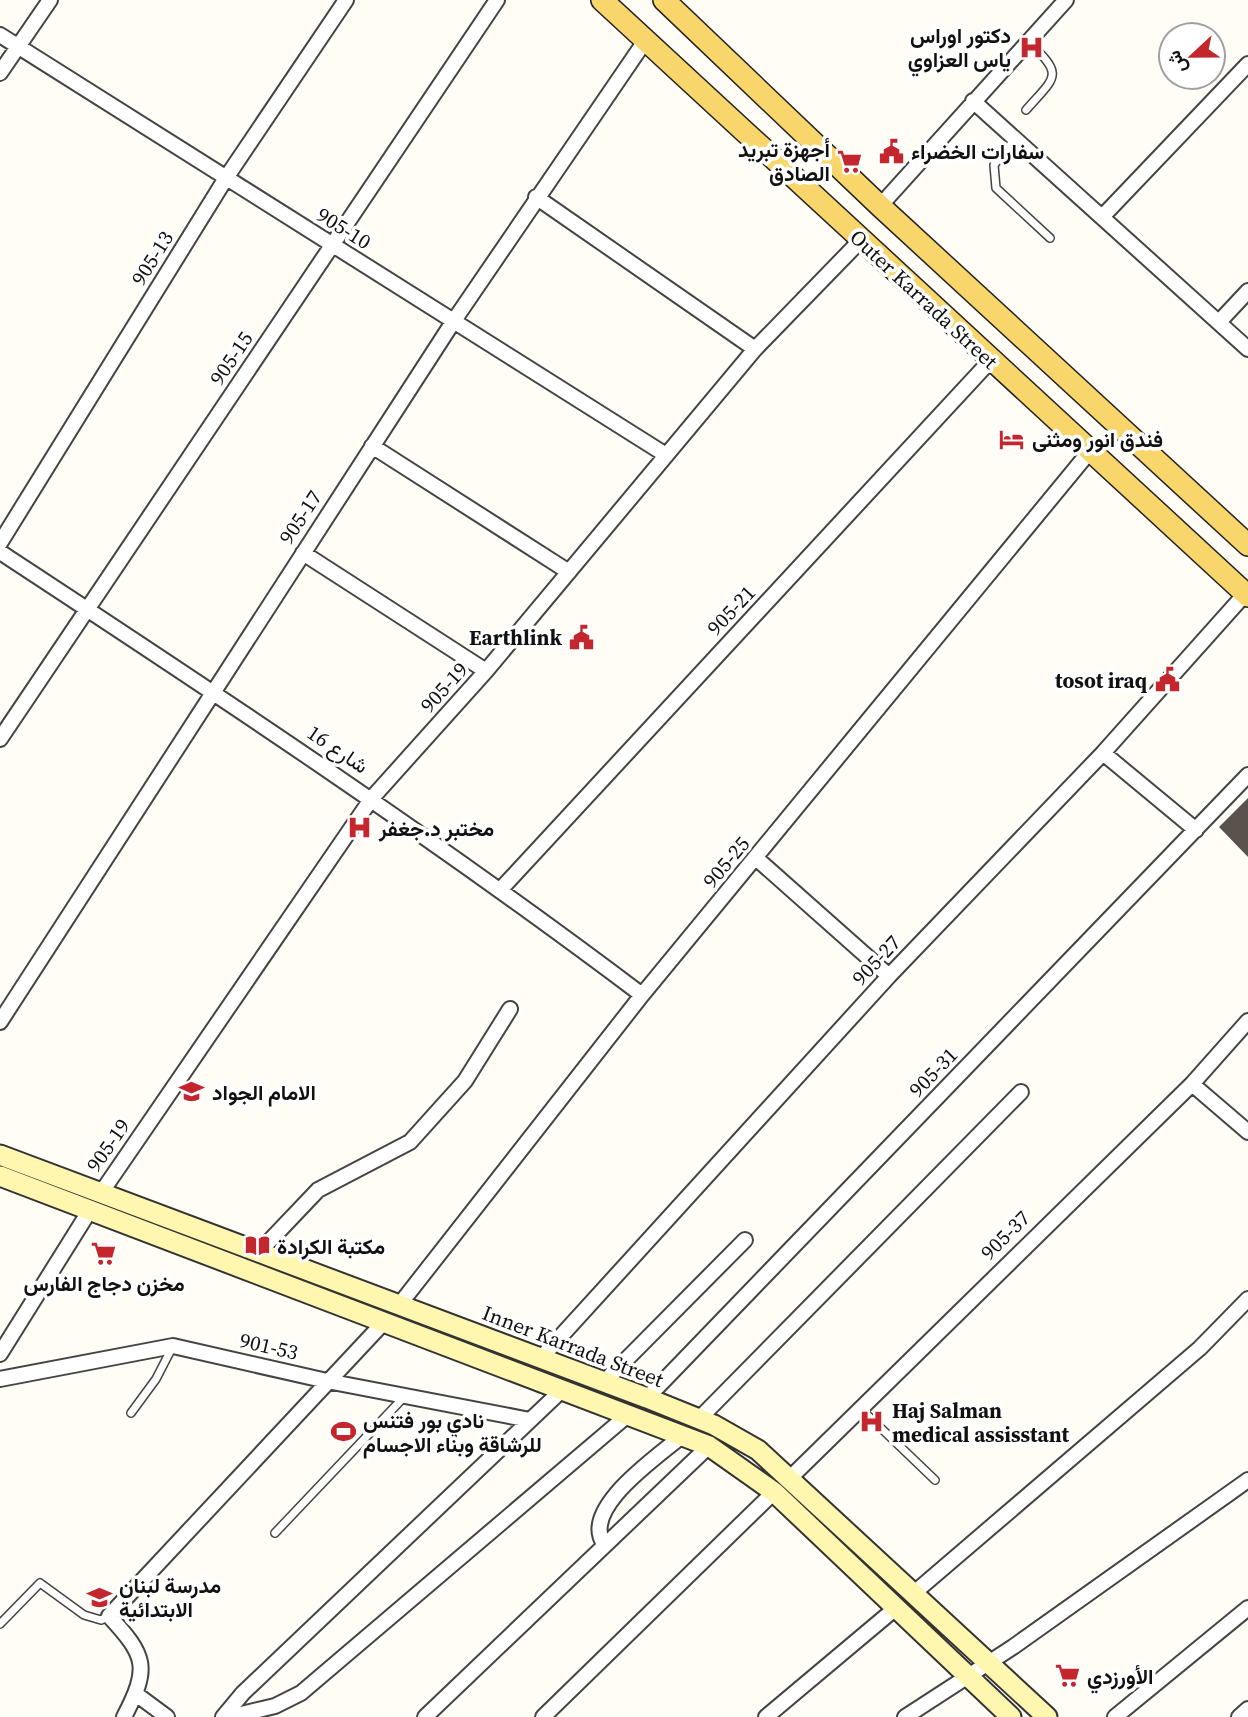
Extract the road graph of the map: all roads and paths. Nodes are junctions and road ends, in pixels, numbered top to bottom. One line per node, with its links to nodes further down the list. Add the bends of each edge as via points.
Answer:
1 (50, 0): 10 (street)
2 (346, 0): 16 (street, 905-13)
3 (497, 0): 22 (street, 905-15)
4 (602, 0): 8 (main road, Outer Karrada Street)
5 (664, 0): 18 (main road, Outer Karrada Street)
6 (1066, 0): 9 (street)
7 (0, 35): 10 (street, 905-10)
8 (645, 41): 17 (street, 905-17); 21 (main road, Outer Karrada Street)
9 (1028, 41): 13 (street); 14 (lane, via 1050,62 1053,73 1051,82)
10 (17, 46): 12 (street); 16 (street, 905-10)
11 (1248, 64): 19 (street)
12 (0, 73)
13 (973, 101): 15 (street); 18 (street)
14 (1026, 110)
15 (1016, 139): 19 (street); 20 (lane, via 994,165 996,188)
16 (226, 178): 22 (street, 905-10); 32 (street, 905-13)
17 (536, 197): 24 (street, 905-17); 26 (street)
18 (880, 206): 33 (main road, Outer Karrada Street)
19 (1102, 217): 25 (street)
20 (1050, 238)
21 (860, 241): 26 (street, 905-19); 28 (main road, Outer Karrada Street)
22 (334, 246): 24 (street, 905-10); 38 (street, 905-15)
23 (1248, 291): 25 (street)
24 (453, 322): 29 (street, 905-17); 31 (street, 905-10)
25 (1219, 322): 27 (street)
26 (755, 349): 31 (street, 905-19)
27 (1248, 349)
28 (991, 360): 30 (main road, Outer Karrada Street); 47 (street, 905-21)
29 (372, 446): 35 (street, 905-17); 36 (street)
30 (1090, 452): 37 (main road, Outer Karrada Street); 46 (street, 905-25)
31 (666, 455): 36 (street, 905-19)
32 (0, 543)
33 (1248, 545)
34 (0, 552): 38 (street, شارع 16)
35 (303, 553): 39 (street); 40 (street, 905-17)
36 (569, 572): 39 (street, 905-19)
37 (1246, 595): 42 (street, 905-27)
38 (85, 608): 40 (street, شارع 16); 41 (street, 905-15)
39 (486, 671): 44 (street, 905-19)
40 (213, 690): 44 (street, شارع 16); 52 (street, 905-17)
41 (0, 739)
42 (1103, 753): 45 (street); 48 (street, 905-27)
43 (1248, 775): 45 (street, 905-31)
44 (372, 798): 47 (street, شارع 16); 58 (street, 905-19)
45 (1196, 830): 73 (street, 905-31)
46 (756, 858): 48 (street); 49 (street, 905-25)
47 (501, 889): 49 (street, شارع 16)
48 (888, 976): 67 (street, 905-27)
49 (642, 996): 63 (street, 905-25)
50 (510, 1009): 61 (street, via 465,1081 410,1142 318,1190)
51 (1248, 1021): 53 (street, 905-37)
52 (0, 1022)
53 (1192, 1084): 55 (street); 74 (street, 905-37)
54 (1021, 1092): 77 (street)
55 (1248, 1132)
56 (0, 1156): 58 (main road, Inner Karrada Street)
57 (0, 1176): 59 (main road, Inner Karrada Street)
58 (101, 1193): 61 (main road, Inner Karrada Street)
59 (90, 1210): 64 (main road, Inner Karrada Street); 66 (street)
60 (745, 1240): 70 (street)
61 (259, 1252): 63 (main road, Inner Karrada Street)
62 (1248, 1298): 87 (street, via 1200,1348)
63 (400, 1304): 67 (main road, Inner Karrada Street)
64 (386, 1321): 69 (street); 71 (main road, Inner Karrada Street)
65 (173, 1346): 68 (street, 901-53); 69 (street, 901-53); 75 (lane)
66 (0, 1354)
67 (541, 1358): 70 (main road, Inner Karrada Street)
68 (0, 1379)
69 (327, 1381): 72 (street, 901-53); 90 (street)
70 (604, 1382): 73 (main road, Inner Karrada Street)
71 (562, 1390): 76 (main road, Inner Karrada Street); 78 (street)
72 (405, 1396): 78 (street, 901-53); 85 (lane)
73 (647, 1398): 77 (main road, Inner Karrada Street)
74 (860, 1408): 81 (street, 905-37); 82 (lane)
75 (131, 1413)
76 (629, 1414): 79 (main road, Inner Karrada Street); 99 (street, via 301,1693 275,1706)
77 (699, 1419): 81 (main road, Inner Karrada Street, via 758,1450)
78 (530, 1420): 98 (street)
79 (683, 1435): 80 (main road, Inner Karrada Street); 86 (street, via 614,1496 599,1524)
80 (709, 1446): 84 (main road, Inner Karrada Street); 86 (street)
81 (790, 1478): 87 (main road, Inner Karrada Street)
82 (935, 1480)
83 (1248, 1480): 92 (street)
84 (774, 1493): 88 (main road, Inner Karrada Street); 101 (street)
85 (275, 1532)
86 (604, 1544): 100 (street)
87 (914, 1593): 92 (main road, Inner Karrada Street)
88 (897, 1607): 93 (main road, Inner Karrada Street); 102 (street)
89 (1248, 1608): 106 (street)
90 (108, 1616): 91 (lane, via 101,1620 85,1615 40,1583); 94 (street, via 139,1652)
91 (0, 1624)
92 (988, 1662): 93 (street); 105 (main road, Inner Karrada Street)
93 (964, 1676): 103 (street); 104 (main road, Inner Karrada Street)
94 (136, 1694): 96 (street); 97 (street)
95 (1248, 1709): 107 (street)
96 (124, 1717)
97 (167, 1717)
98 (223, 1717)
99 (229, 1717)
100 (425, 1717)
101 (543, 1717)
102 (766, 1717)
103 (905, 1717)
104 (1011, 1717)
105 (1047, 1717)
106 (1115, 1717)
107 (1239, 1717)

